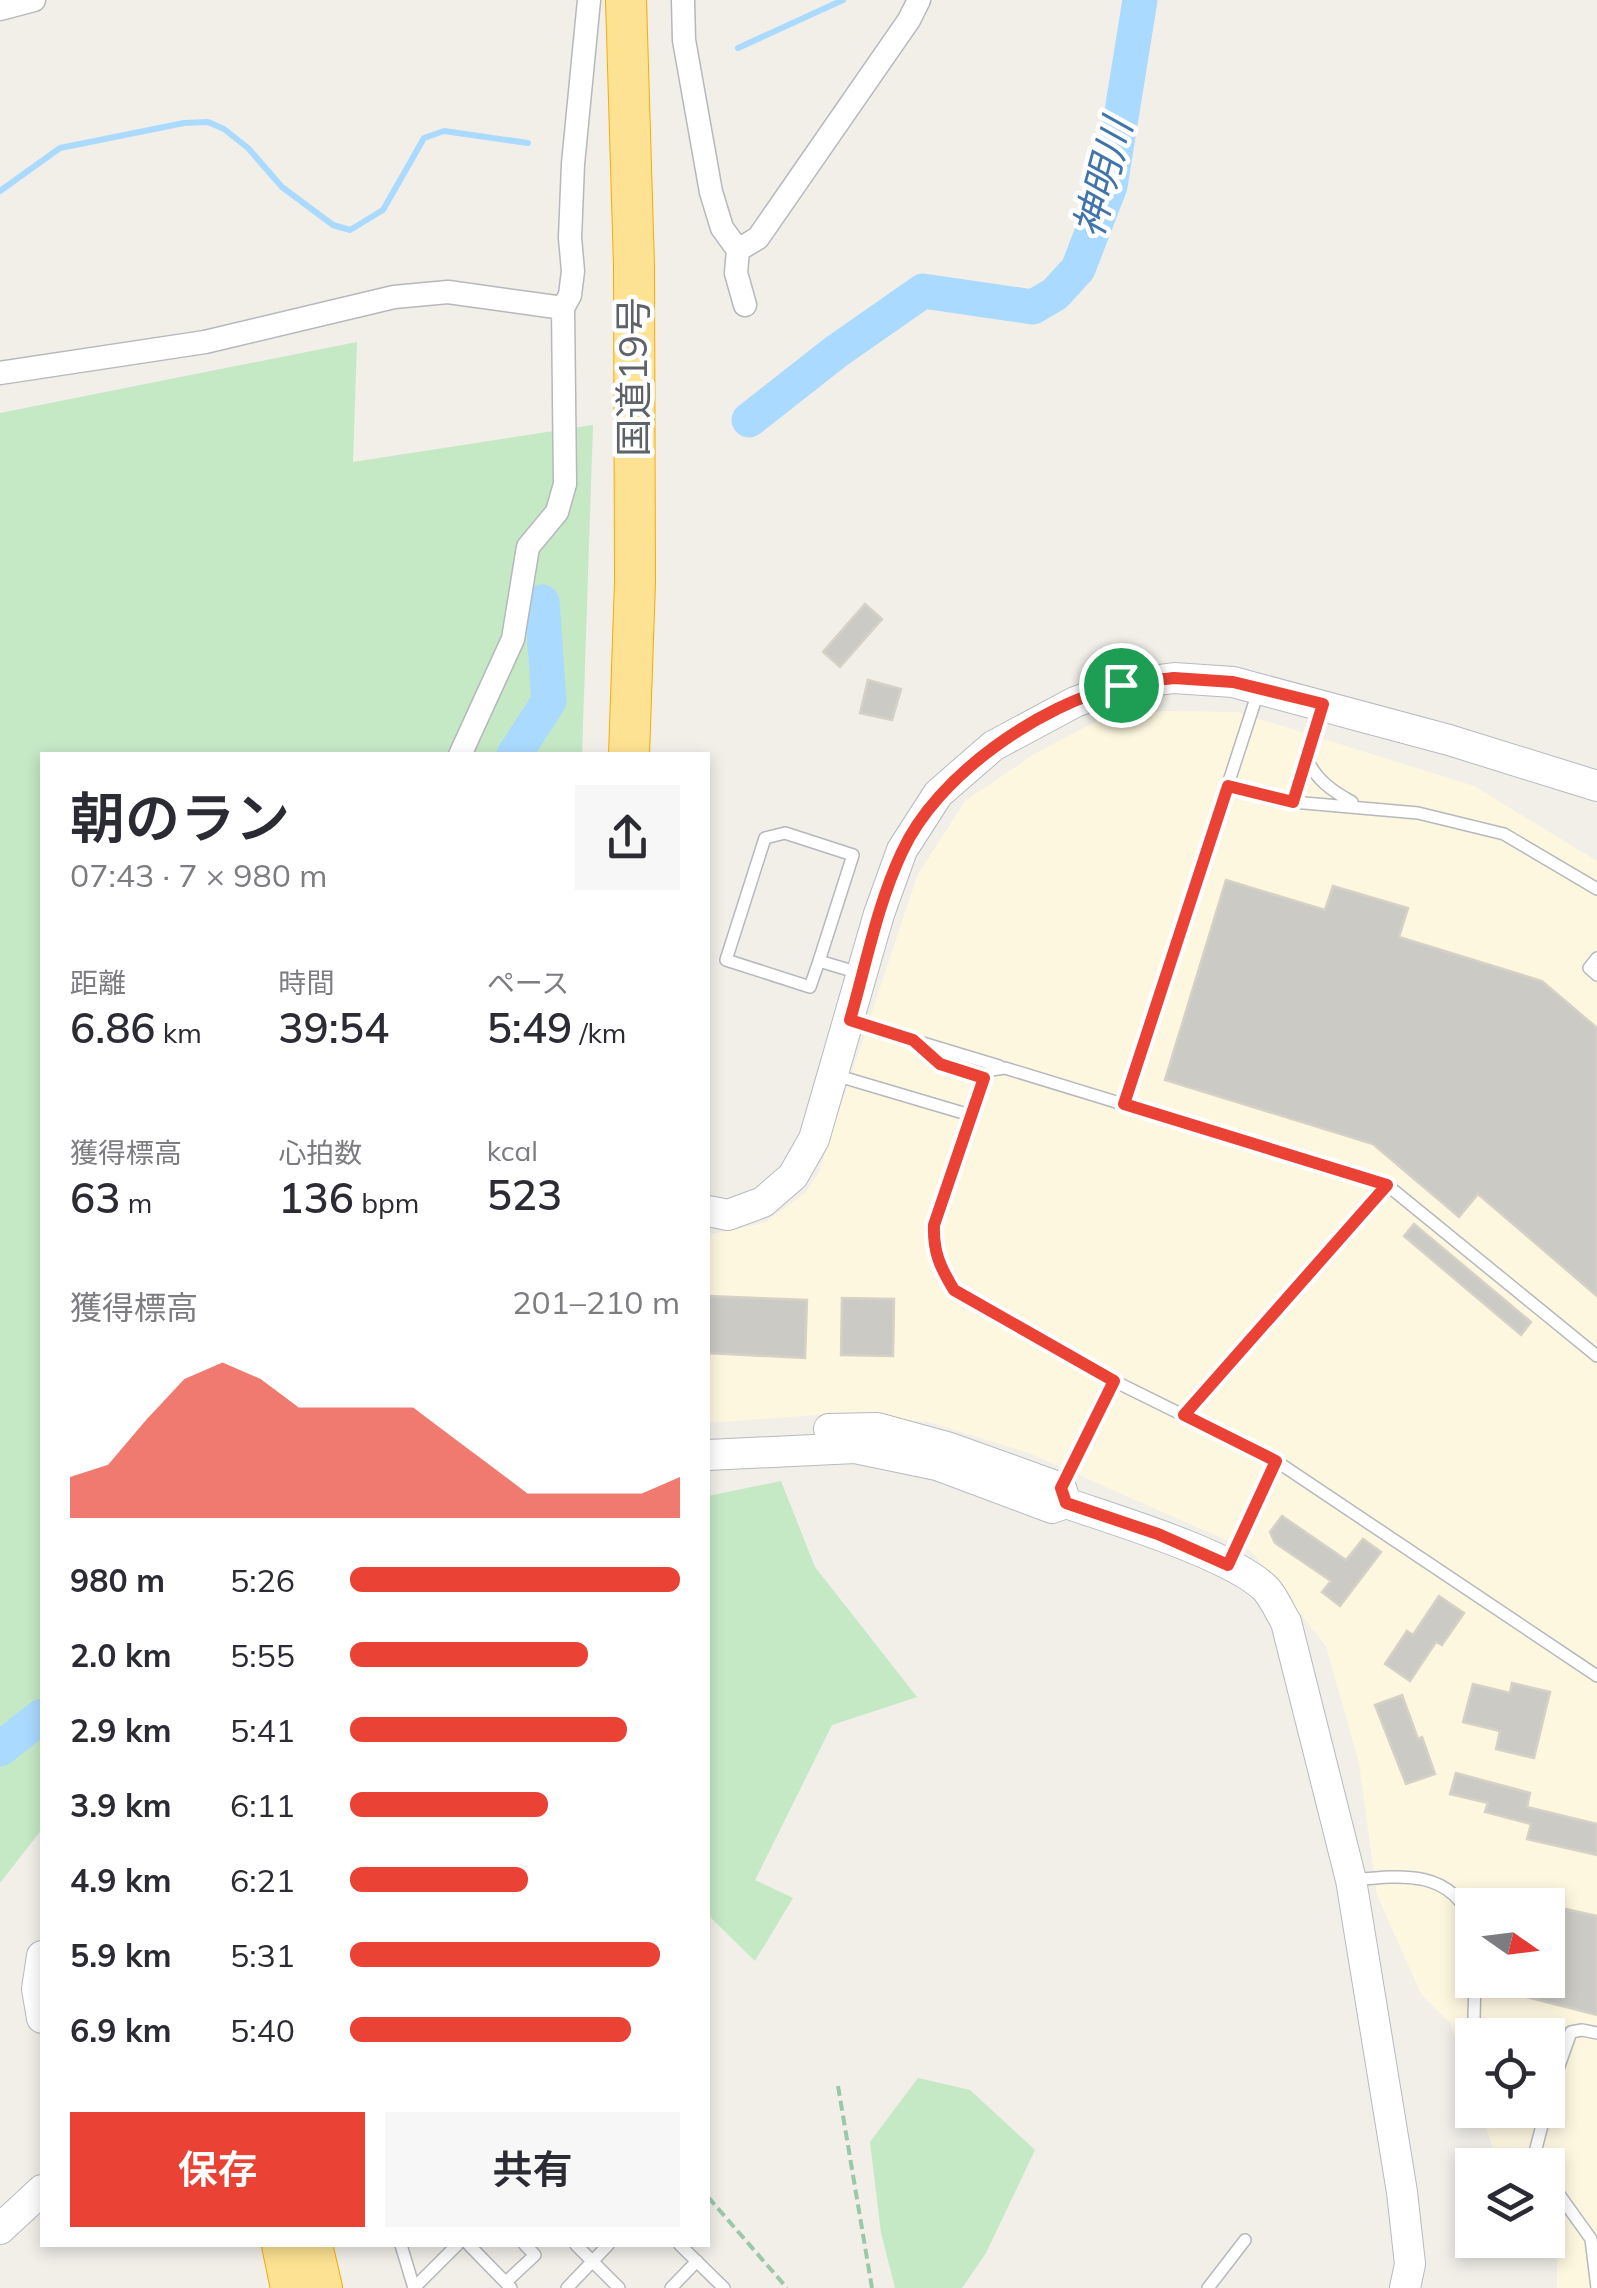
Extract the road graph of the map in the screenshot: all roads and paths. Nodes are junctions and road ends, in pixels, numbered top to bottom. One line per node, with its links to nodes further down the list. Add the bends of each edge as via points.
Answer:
1 (34, 0): 7 (street)
2 (590, 0): 10 (street, via 573,164 570,296)
3 (626, 0): 15 (highway, 国道19号, via 635,582)
4 (654, 0): 16 (highway, 国道19号)
5 (683, 0): 8 (street, via 711,192 722,228)
6 (919, 0): 8 (street, via 758,238)
7 (0, 9)
8 (738, 250): 9 (street, via 736,272)
9 (746, 305)
10 (563, 308): 11 (street, via 448,292 394,297 222,339); 14 (street, via 565,484 557,512 528,547 513,639)
11 (0, 373)
12 (1259, 688): 13 (street); 18 (lane); 25 (street, via 1174,678 1121,685 994,746 938,794 902,850)
13 (1323, 704): 17 (lane); 19 (street)
14 (461, 752)
15 (629, 752)
16 (651, 752)
17 (1306, 758): 20 (lane); 21 (lane, via 1331,790)
18 (1228, 786): 20 (lane); 32 (lane)
19 (1597, 786)
20 (1293, 802): 21 (lane)
21 (1357, 806): 22 (lane, via 1504,834)
22 (1597, 889)
23 (1597, 958): 26 (lane, via 1589,968)
24 (819, 960): 24 (lane, via 810,987 726,960 765,838 785,833 854,855); 25 (lane)
25 (863, 974): 27 (street)
26 (1597, 975)
27 (850, 1020): 28 (lane); 30 (street)
28 (913, 1040): 29 (lane); 31 (lane, via 940,1064)
29 (1006, 1068): 31 (lane); 32 (lane)
30 (834, 1074): 33 (lane); 35 (street, via 814,1139 793,1176 763,1202 728,1216)
31 (984, 1078): 33 (lane)
32 (1124, 1104): 34 (lane)
33 (970, 1115): 37 (lane, via 934,1225 939,1266 954,1290)
34 (1387, 1185): 36 (lane); 38 (lane)
35 (710, 1212)
36 (1597, 1356)
37 (1114, 1381): 38 (lane); 42 (lane)
38 (1184, 1415): 41 (lane)
39 (710, 1436): 42 (street, via 877,1428 950,1448)
40 (710, 1455): 42 (street, via 855,1448 937,1465 1052,1508)
41 (1276, 1461): 43 (lane); 44 (lane)
42 (1064, 1496): 43 (street)
43 (1228, 1565): 45 (street, via 1265,1588 1286,1622)
44 (1597, 1676)
45 (1351, 1880): 46 (lane, via 1407,1875); 81 (street, via 1402,2192 1410,2264)
46 (1455, 1897)
47 (40, 1969): 48 (street)
48 (40, 2006)
49 (1597, 2034): 50 (lane, via 1571,2032)
50 (1565, 2047)
51 (838, 2086): 79 (path)
52 (40, 2192): 56 (street)
53 (710, 2199): 78 (path)
54 (1565, 2203): 82 (lane, via 1591,2239)
55 (40, 2209): 58 (street)
56 (0, 2228)
57 (1245, 2240): 80 (lane)
58 (0, 2243)
59 (282, 2247): 71 (highway)
60 (312, 2247): 72 (highway)
61 (402, 2247): 73 (lane)
62 (455, 2247): 73 (lane)
63 (471, 2247): 70 (lane)
64 (527, 2247): 70 (lane, via 535,2255)
65 (578, 2247): 68 (lane)
66 (606, 2247): 68 (lane)
67 (682, 2247): 69 (lane)
68 (592, 2261): 74 (lane); 75 (lane)
69 (697, 2261): 76 (lane); 77 (lane)
70 (508, 2285)
71 (291, 2288)
72 (322, 2288)
73 (414, 2288)
74 (566, 2288)
75 (620, 2288)
76 (671, 2288)
77 (724, 2288)
78 (787, 2288)
79 (872, 2288)
80 (1208, 2288)
81 (1405, 2288)
82 (1597, 2288)

